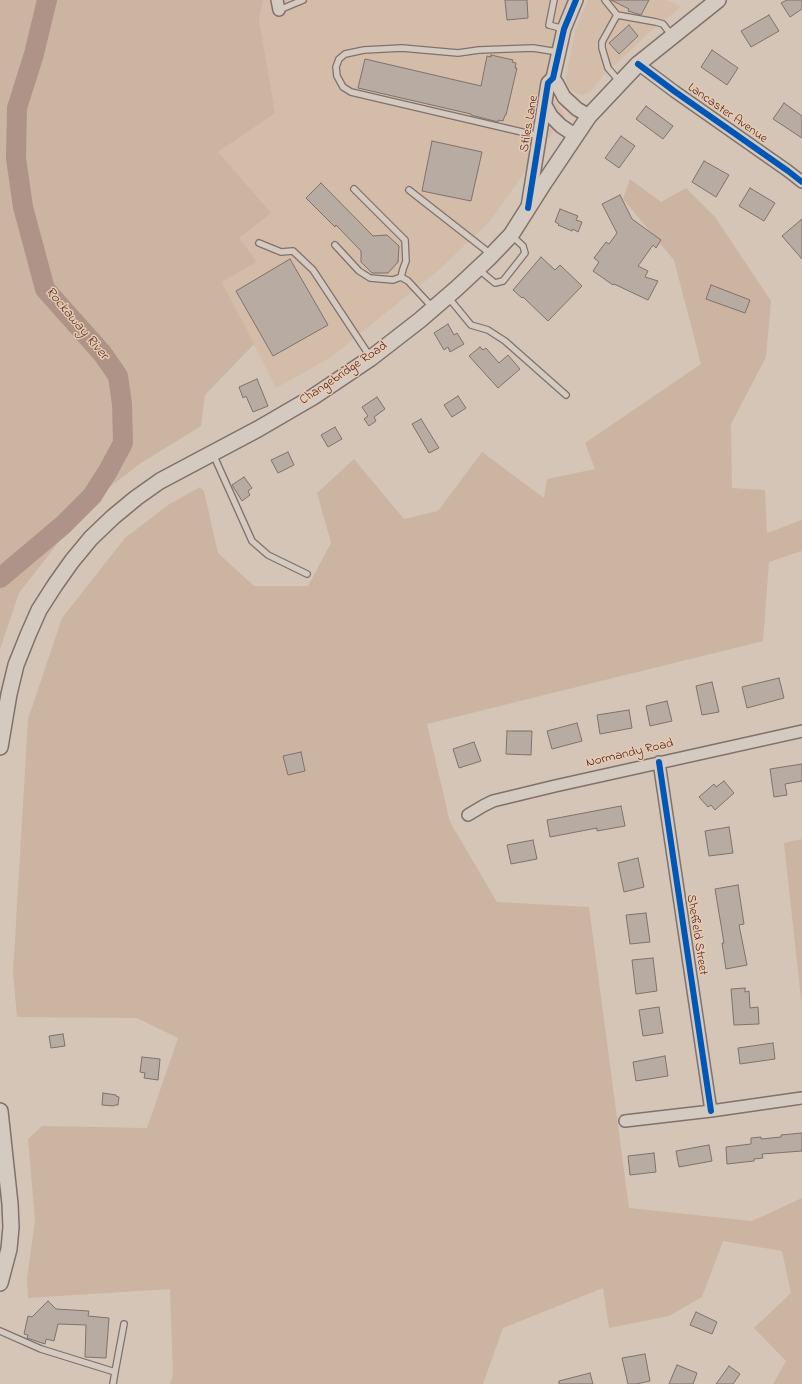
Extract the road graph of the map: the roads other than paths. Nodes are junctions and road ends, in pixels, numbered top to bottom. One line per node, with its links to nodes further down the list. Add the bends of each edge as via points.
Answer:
1 (303, 0): 6 (lane)
2 (554, 0): 8 (lane, via 549,25)
3 (576, 0): 8 (street, Stiles Lane)
4 (605, 0): 7 (lane)
5 (718, 0): 9 (main road, Changebridge Road)
6 (278, 5)
7 (617, 15): 9 (lane, via 663,24); 13 (lane, via 602,42 602,48 608,68)
8 (564, 29): 10 (street, Stiles Lane)
9 (672, 36): 11 (main road, Changebridge Road)
10 (559, 52): 12 (street, Stiles Lane); 16 (lane, via 533,48 458,53 402,48 364,50 345,54 339,59 336,67 337,76 343,87 351,92)
11 (638, 64): 13 (main road, Changebridge Road); 18 (street, Lancaster Avenue)
12 (553, 78): 14 (street, Stiles Lane, via 548,83); 15 (street, Stiles Lane, via 564,97 576,109)
13 (620, 82): 15 (main road, Changebridge Road)
14 (545, 105): 16 (street, Stiles Lane); 17 (street, Stiles Lane, via 551,116)
15 (589, 116): 17 (main road, Changebridge Road)
16 (539, 136): 21 (street, Stiles Lane)
17 (576, 136): 21 (main road, Changebridge Road)
18 (802, 182)
19 (354, 189): 27 (lane, via 405,240 406,261)
20 (409, 190): 25 (lane)
21 (528, 208): 22 (main road, Changebridge Road)
22 (511, 235): 25 (main road, Changebridge Road); 26 (lane, via 523,246 525,252 503,281 495,283)
23 (259, 243): 30 (lane, via 281,252 293,251 313,270)
24 (335, 245): 27 (lane, via 370,278)
25 (492, 255): 26 (main road, Changebridge Road)
26 (478, 269): 28 (main road, Changebridge Road)
27 (401, 278): 29 (lane, via 408,281)
28 (448, 296): 29 (main road, Changebridge Road); 31 (lane, via 471,325 488,330 505,341)
29 (433, 309): 30 (main road, Changebridge Road)
30 (371, 358): 32 (main road, Changebridge Road, via 313,397)
31 (566, 395)
32 (212, 453): 33 (lane, via 252,541 268,555); 35 (main road, Changebridge Road, via 160,481 136,498 108,522 72,561 39,610 16,665)
33 (307, 574)
34 (802, 731): 36 (street, Normandy Road)
35 (0, 747)
36 (659, 762): 37 (street, Normandy Road, via 493,801); 39 (street, Sheffield Street)
37 (468, 815)
38 (802, 1098): 39 (street)
39 (711, 1111): 41 (street)
40 (0, 1112): 42 (main road)
41 (625, 1121)
42 (3, 1172): 43 (main road, via 10,1204 11,1227 9,1249)
43 (0, 1283)
44 (124, 1324): 46 (lane)
45 (0, 1331): 46 (lane, via 41,1349)
46 (115, 1372): 47 (lane)
47 (113, 1384)

